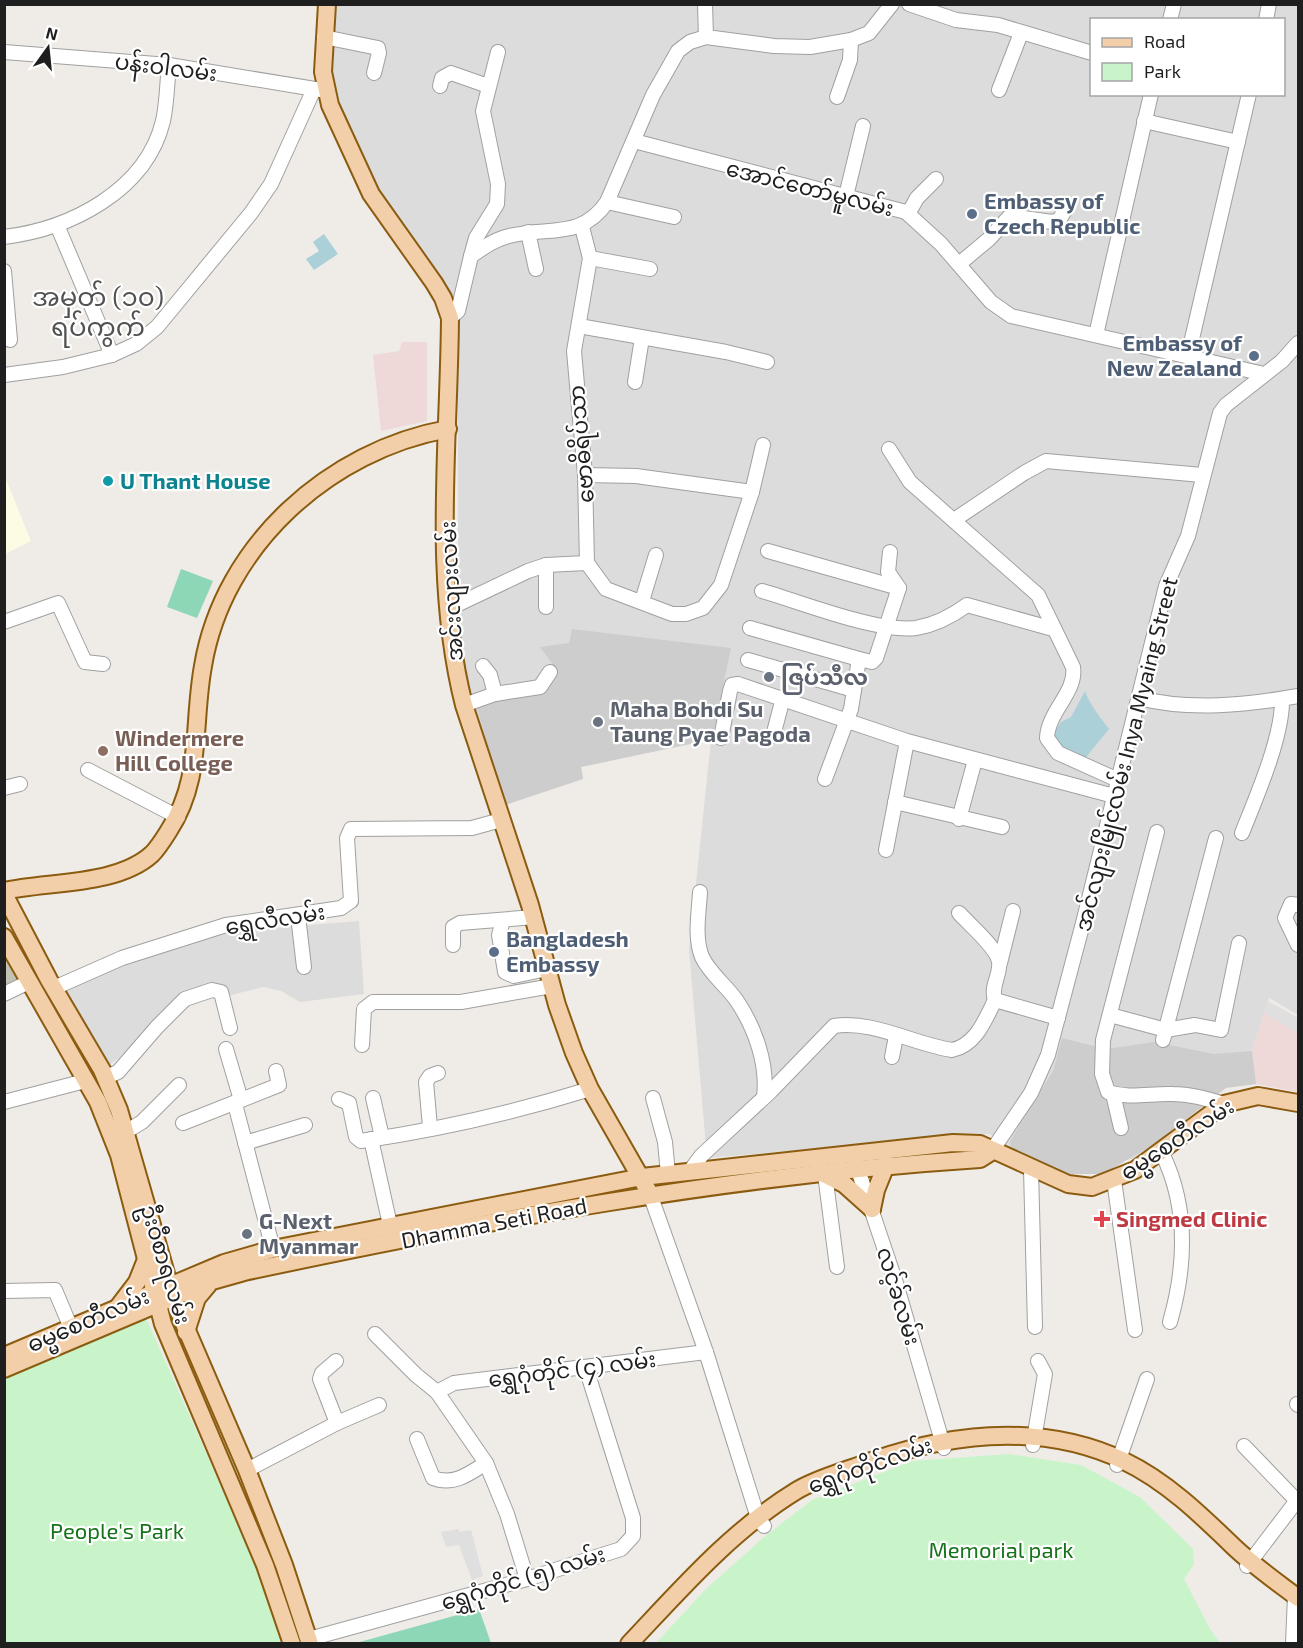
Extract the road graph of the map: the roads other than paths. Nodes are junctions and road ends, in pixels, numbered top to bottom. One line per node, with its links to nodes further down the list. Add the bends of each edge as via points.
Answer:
1 (327, 4): 6 (main road, အင်းလျားလမ်း)
2 (705, 4): 7 (street)
3 (892, 4): 8 (street, via 869,33)
4 (909, 4): 5 (street, via 956,20 998,25)
5 (1021, 33): 11 (street); 17 (street)
6 (324, 37): 13 (street, via 378,48); 16 (main road, အင်းလျားလမ်း)
7 (706, 37): 8 (street, via 810,47); 23 (street, via 678,51 653,95)
8 (851, 40): 20 (street, via 850,60)
9 (4, 52): 12 (street, ပန်းဝါလမ်း)
10 (498, 52): 15 (street)
11 (1090, 52)
12 (169, 65): 16 (street, ပန်းဝါလမ်း); 31 (street, via 163,120 152,150 112,195)
13 (374, 74)
14 (440, 86): 15 (street, via 442,78 451,73)
15 (488, 86): 35 (street, via 483,111 498,184 497,204 476,238)
16 (320, 90): 41 (main road, အင်းလျားလမ်း, via 371,194 434,283); 47 (street, via 271,184 251,213 157,327)
17 (999, 90)
18 (1150, 96): 21 (street)
19 (1249, 96): 24 (street)
20 (837, 97)
21 (1144, 121): 24 (street); 43 (street)
22 (863, 126): 26 (street)
23 (634, 141): 26 (street, အောင်တော်မူလမ်း); 27 (street)
24 (1238, 142): 48 (street)
25 (936, 179): 29 (street)
26 (846, 196): 29 (street, အောင်တော်မူလမ်း)
27 (607, 202): 30 (street); 32 (street, via 597,216)
28 (1067, 207): 37 (street, via 1059,220 1052,222 1010,216)
29 (908, 214): 37 (street, အောင်တော်မူလမ်း)
30 (674, 217)
31 (57, 225): 34 (street); 47 (street)
32 (582, 226): 33 (street); 36 (street, ဗောဓိရိပ်သာ)
33 (528, 232): 35 (street, via 496,240); 38 (street)
34 (5, 240)
35 (471, 256): 41 (street, via 458,311)
36 (590, 258): 39 (street); 42 (street, ဗောဓိရိပ်သာ)
37 (959, 264): 43 (street, အောင်တော်မူလမ်း, via 990,302 1011,316)
38 (536, 269)
39 (650, 269)
40 (4, 271): 45 (street)
41 (450, 318): 53 (main road, အင်းလျားလမ်း)
42 (579, 326): 44 (street); 56 (street, ဗောဓိရိပ်သာ, via 574,368)
43 (1096, 335): 48 (street, အောင်တော်မူလမ်း)
44 (642, 338): 49 (street); 52 (street)
45 (10, 340)
46 (1299, 342): 50 (street, အင်လျားမြိုင်လမ်း Inya Myaing Street)
47 (112, 356): 51 (street)
48 (1188, 356): 50 (street, အောင်တော်မူလမ်း)
49 (767, 362)
50 (1264, 374): 57 (street, အင်လျားမြိုင်လမ်း Inya Myaing Street, via 1220,413)
51 (4, 375)
52 (635, 382)
53 (448, 429): 69 (main road, အင်းလျားလမ်း); 98 (main road, via 395,443 344,466 297,502 253,552 234,581 209,641 199,693 192,779)
54 (763, 445): 58 (street)
55 (889, 449): 59 (street, via 910,482)
56 (585, 475): 58 (street, via 636,476); 63 (street, ဗောဓိရိပ်သာ)
57 (1202, 475): 59 (street, via 1046,461); 83 (street, အင်လျားမြိုင်လမ်း Inya Myaing Street, via 1188,536 1166,586)
58 (752, 492): 67 (street, via 721,585 703,608 672,614)
59 (954, 520): 73 (street, via 1038,595)
60 (768, 551): 65 (street)
61 (890, 552): 65 (street, via 888,572)
62 (656, 555): 67 (street)
63 (587, 563): 64 (street); 67 (street, via 606,589)
64 (546, 565): 68 (street); 69 (street)
65 (898, 588): 72 (street)
66 (762, 591): 72 (street)
67 (642, 601)
68 (546, 607)
69 (448, 609): 85 (main road, အင်းလျားလမ်း)
70 (4, 622): 76 (street, via 58,603 85,662)
71 (750, 628): 74 (street)
72 (887, 628): 73 (street, via 916,628 952,616 966,605); 74 (street, via 874,662)
73 (1053, 629): 93 (street, via 1074,676 1051,717 1047,738 1058,753)
74 (859, 659): 79 (street)
75 (748, 660): 79 (street)
76 (103, 664)
77 (483, 666): 80 (street)
78 (550, 672): 80 (street, via 540,687)
79 (854, 690): 86 (street)
80 (495, 694): 85 (street)
81 (1299, 696): 84 (street)
82 (783, 698): 86 (street); 87 (street); 88 (street, via 732,685)
83 (1139, 698): 84 (street, via 1171,704 1222,705); 93 (street, အင်လျားမြိုင်လမ်း Inya Myaing Street)
84 (1282, 699): 103 (street, via 1267,765)
85 (464, 705): 100 (main road, အင်းလျားလမ်း)
86 (846, 718): 89 (street); 92 (street)
87 (773, 736)
88 (721, 738)
89 (907, 741): 90 (street); 97 (street)
90 (975, 760): 96 (street); 99 (street)
91 (88, 770): 98 (street)
92 (825, 779)
93 (1118, 780): 96 (street, အင်လျားမြိုင်လမ်း Inya Myaing Street)
94 (20, 783): 95 (street)
95 (4, 788)
96 (1114, 796): 128 (street, အင်လျားမြိုင်လမ်း Inya Myaing Street)
97 (895, 802): 99 (street); 105 (street)
98 (178, 817): 107 (main road, via 151,855 115,874)
99 (959, 819): 101 (street)
100 (501, 820): 111 (street, ရွှေလီလမ်း, via 472,828 351,829 347,838 351,901 341,908); 112 (main road, အင်းလျားလမ်း)
101 (1002, 827)
102 (1157, 832): 127 (street)
103 (1242, 833)
104 (1216, 838): 130 (street)
105 (886, 850)
106 (700, 892): 142 (street, via 701,955 736,1000 756,1036 766,1084)
107 (4, 893): 114 (main road, ဦးဝီစာရလမ်း)
108 (1299, 905): 118 (street, via 1291,904 1285,918)
109 (1013, 911): 119 (street)
110 (959, 913): 119 (street, via 996,953)
111 (298, 916): 120 (street); 122 (street, ရွှေလီလမ်း, via 226,925)
112 (534, 917): 113 (street); 121 (main road, အင်းလျားလမ်း)
113 (504, 920): 117 (street, via 456,924); 121 (street, via 499,935 505,972 514,976)
114 (11, 922): 122 (main road, ဦးဝီစာရလမ်း)
115 (4, 937): 123 (main road, ဦးဝီစာရလမ်း)
116 (1239, 943): 130 (street, via 1221,1030 1194,1025)
117 (453, 945)
118 (1299, 945)
119 (1000, 963): 126 (street, via 992,993)
120 (304, 966)
121 (547, 969): 124 (main road, အင်းလျားလမ်း)
122 (51, 984): 123 (main road); 137 (main road, ဦးဝီစာရလမ်း)
123 (31, 985): 125 (street); 138 (main road, ဦးဝီစာရလမ်း)
124 (552, 986): 132 (street, via 461,1002 373,1002 364,1010); 140 (main road, အင်းလျားလမ်း)
125 (4, 994)
126 (994, 1000): 128 (street); 131 (street, via 978,1032 963,1048 952,1050)
127 (1110, 1015): 130 (street); 141 (street, via 1103,1040 1102,1074 1108,1092)
128 (1058, 1018): 157 (street, အင်လျားမြိုင်လမ်း Inya Myaing Street, via 1038,1081)
129 (230, 1028): 137 (street, via 221,992 212,990 185,999 118,1072)
130 (1165, 1035)
131 (896, 1036): 134 (street); 142 (street, via 852,1024 834,1026)
132 (362, 1045)
133 (226, 1049): 147 (street)
134 (891, 1058)
135 (276, 1071): 147 (street, via 279,1085)
136 (438, 1073): 152 (street, via 426,1082)
137 (105, 1077): 154 (main road, ဦးဝီစာရလမ်း)
138 (85, 1081): 146 (street); 172 (main road, ဦးဝီစာရလမ်း, via 98,1102)
139 (179, 1084): 154 (street, via 142,1122)
140 (590, 1089): 152 (street, via 524,1109); 165 (main road, အင်းလျားလမ်း)
141 (1113, 1094): 149 (street, via 1195,1096); 153 (street)
142 (764, 1097): 162 (street)
143 (374, 1098): 155 (street)
144 (653, 1098): 164 (street, via 665,1142)
145 (339, 1100): 155 (street, via 350,1103 357,1140)
146 (4, 1102)
147 (238, 1102): 150 (street); 156 (street)
148 (1299, 1103): 149 (main road, ဓမ္မစေတီလမ်း, via 1258,1096)
149 (1224, 1104): 158 (main road, ဓမ္မစေတီလမ်း)
150 (183, 1123)
151 (305, 1125): 156 (street)
152 (430, 1127): 155 (street)
153 (1121, 1128)
154 (127, 1131): 172 (main road, ဦးဝီစာရလမ်း)
155 (377, 1138): 169 (street)
156 (245, 1143): 171 (street)
157 (991, 1152): 159 (main road, ဓမ္မစေတီလမ်း, via 980,1144 953,1143); 160 (main road, ဓမ္မစေတီလမ်း, via 980,1158); 161 (main road, ဓမ္မစေတီလမ်း)
158 (1162, 1153): 166 (main road, ဓမ္မစေတီလမ်း); 179 (street, via 1173,1174 1181,1216 1180,1286)
159 (855, 1161): 160 (main road, ဓမ္မစေတီလမ်း); 162 (main road, Dhamma Seti Road); 163 (main road, ဓမ္မစေတီလမ်း); 168 (street, လင့်ခ်လမ်း)
160 (886, 1165): 168 (main road)
161 (1031, 1169): 166 (main road, ဓမ္မစေတီလမ်း, via 1068,1184 1092,1187); 181 (street)
162 (690, 1171): 164 (main road, Dhamma Seti Road)
163 (823, 1173): 167 (main road, Dhamma Seti Road); 168 (main road, via 859,1195); 173 (street)
164 (668, 1174): 165 (main road, Dhamma Seti Road)
165 (642, 1177): 167 (main road, အင်းလျားလမ်း); 169 (main road, Dhamma Seti Road)
166 (1114, 1180): 183 (street)
167 (650, 1194): 170 (main road, Dhamma Seti Road); 186 (street)
168 (872, 1209): 198 (street, လင့်ခ်လမ်း)
169 (390, 1225): 170 (main road); 171 (main road, Dhamma Seti Road)
170 (393, 1242): 174 (main road, Dhamma Seti Road)
171 (273, 1248): 174 (main road, Dhamma Seti Road)
172 (154, 1254): 174 (main road, via 182,1270); 176 (main road, ဦးဝီစာရလမ်း); 177 (main road)
173 (837, 1267)
174 (208, 1276): 176 (main road, ဓမ္မစေတီလမ်း); 184 (main road, via 196,1298)
175 (4, 1291): 182 (street, via 55,1290)
176 (164, 1295): 177 (main road, ဓမ္မစေတီလမ်း); 178 (main road, ဓမ္မစေတီလမ်း); 180 (main road, ဦးဝီစာရလမ်း); 184 (main road, ဦးဝီစာရလမ်း)
177 (116, 1309): 182 (main road, ဓမ္မစေတီလမ်း)
178 (133, 1315): 180 (main road, via 148,1316); 191 (main road, ဓမ္မစေတီလမ်း)
179 (1170, 1322)
180 (163, 1324): 209 (main road, ဦးဝီစာရလမ်း, via 266,1565)
181 (1035, 1327)
182 (71, 1328): 187 (main road, ဓမ္မစေတီလမ်း)
183 (1135, 1330)
184 (186, 1332): 202 (main road, ဦးဝီစာရလမ်း)
185 (375, 1334): 193 (street, via 416,1375)
186 (706, 1352): 190 (street, ရွှေဂုံတိုင် (၄) လမ်း); 204 (street)
187 (4, 1356)
188 (336, 1361): 195 (street, via 320,1379)
189 (1038, 1361): 197 (street, via 1045,1374)
190 (586, 1368): 193 (street, ရွှေဂုံတိုင် (၄) လမ်း, via 454,1383); 206 (street, ရွှေဂုံတိုင် (၅) လမ်း, via 633,1518 633,1536 621,1549)
191 (4, 1369)
192 (1147, 1379): 200 (street)
193 (439, 1390): 201 (street)
194 (379, 1405): 195 (street)
195 (337, 1423): 202 (street)
196 (417, 1439): 201 (street, via 433,1478 444,1483 462,1478)
197 (1034, 1441): 198 (main road, ရွှေဂုံတိုင်လမ်း, via 978,1437); 200 (main road, ရွှေဂုံတိုင်လမ်း, via 1063,1441)
198 (943, 1444): 204 (main road, ရွှေဂုံတိုင်လမ်း, via 904,1449 825,1478 797,1491)
199 (1244, 1446): 203 (street)
200 (1118, 1462): 205 (main road, ရွှေဂုံတိုင်လမ်း, via 1168,1488)
201 (486, 1463): 206 (street)
202 (247, 1470): 208 (main road, ဦးဝီစာရလမ်း)
203 (1297, 1505): 205 (street)
204 (761, 1522): 210 (main road, ရွှေဂုံတိုင်လမ်း, via 690,1578); 211 (main road, ရွှေဂုံတိုင်လမ်း)
205 (1250, 1564): 207 (main road, ရွှေဂုံတိုင်လမ်း)
206 (527, 1579): 208 (street, ရွှေဂုံတိုင် (၅) လမ်း)
207 (1297, 1601): 212 (street)
208 (310, 1642)
209 (292, 1644)
210 (629, 1644)
211 (644, 1644)
212 (1293, 1644)

